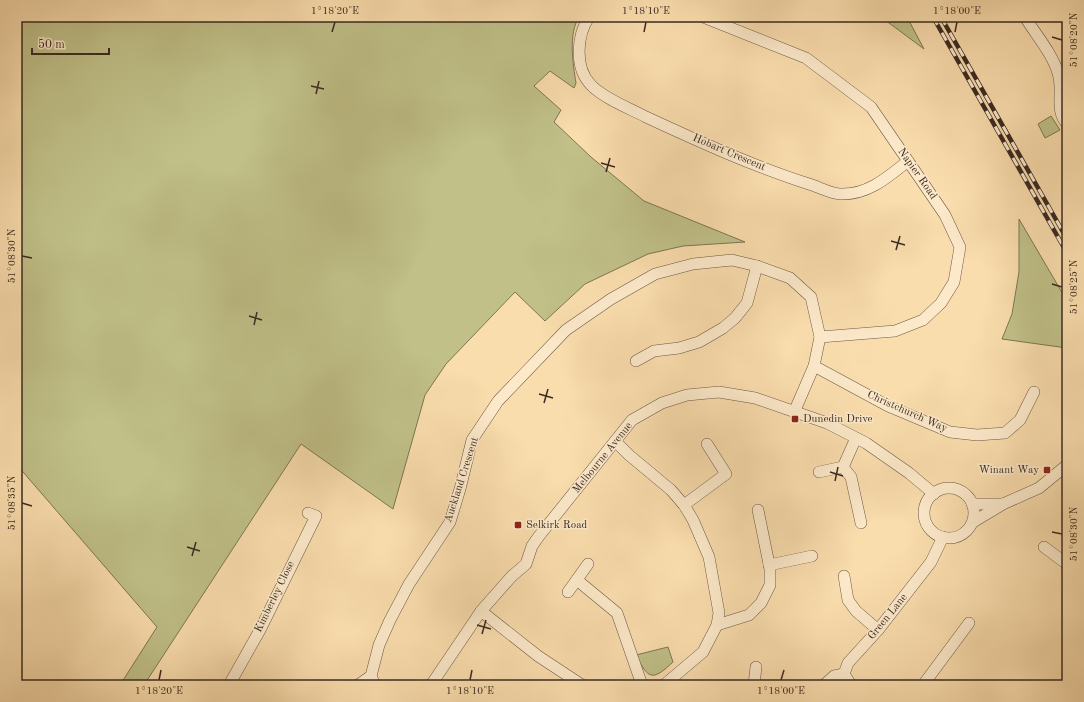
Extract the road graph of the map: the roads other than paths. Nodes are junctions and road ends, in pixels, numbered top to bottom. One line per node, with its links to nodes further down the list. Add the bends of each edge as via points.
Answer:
1 (589, 17): 5 (street, Hobart Crescent, via 579,46 581,69 591,85 618,103 683,134 781,175 840,194 862,192 884,180)
2 (703, 17): 5 (street, Napier Road, via 806,58 871,107)
3 (1025, 17): 4 (street, via 1053,60 1059,74 1059,104 1063,120)
4 (1067, 124)
5 (908, 161): 7 (street, Napier Road, via 945,214 960,247 954,282 941,303 923,320 895,331)
6 (757, 266): 7 (street, via 790,278 812,297); 8 (street, via 747,303 723,328 699,342 654,351); 41 (street, Auckland Crescent, via 732,260 693,264 654,274 566,330 498,401 472,440 450,522 390,620 379,645)
7 (820, 337): 9 (street)
8 (636, 361)
9 (814, 366): 10 (street, Christchurch Way, via 888,406 950,432 977,435 1005,433 1020,420); 11 (street)
10 (1034, 392)
11 (795, 410): 12 (street, Melbourne Avenue); 13 (street, Melbourne Avenue, via 755,398 719,392 687,395 662,403 632,420)
12 (856, 438): 16 (street); 18 (street, Melbourne Avenue, via 909,473)
13 (615, 441): 21 (street, via 671,490); 35 (street, Melbourne Avenue, via 539,536 532,546 526,564)
14 (707, 444): 21 (street, via 726,474)
15 (1067, 465): 20 (street, via 1039,488)
16 (843, 467): 17 (street); 25 (street, via 851,477)
17 (819, 472)
18 (934, 494): 19 (street, via 955,489 968,497); 26 (street, via 926,507 925,515 930,529)
19 (972, 504): 20 (street); 24 (street)
20 (1003, 504): 24 (street)
21 (684, 505): 37 (street, via 710,557 719,613)
22 (758, 510): 31 (street)
23 (308, 513): 42 (street, Kimberley Close, via 316,516 260,630)
24 (973, 522): 26 (street, via 963,534)
25 (861, 523)
26 (943, 537): 38 (street, Green Lane, via 931,562)
27 (1044, 547): 29 (street)
28 (812, 556): 31 (street)
29 (1065, 559)
30 (588, 564): 33 (street)
31 (769, 565): 37 (street, via 770,585 761,604 749,615)
32 (844, 576): 38 (street, via 848,600 856,611)
33 (577, 580): 34 (street); 46 (street, via 617,613)
34 (568, 592)
35 (481, 611): 44 (street, Melbourne Avenue); 45 (street, via 538,656)
36 (969, 623): 51 (street)
37 (717, 625): 47 (street, via 703,652)
38 (878, 630): 40 (street, Green Lane, via 848,663)
39 (756, 667): 48 (street)
40 (844, 674): 49 (street, via 834,676); 50 (street)
41 (373, 681): 43 (street, Auckland Crescent)
42 (229, 685)
43 (358, 685)
44 (431, 685)
45 (582, 685)
46 (642, 685)
47 (664, 685)
48 (754, 685)
49 (824, 685)
50 (851, 685)
51 (923, 685)

